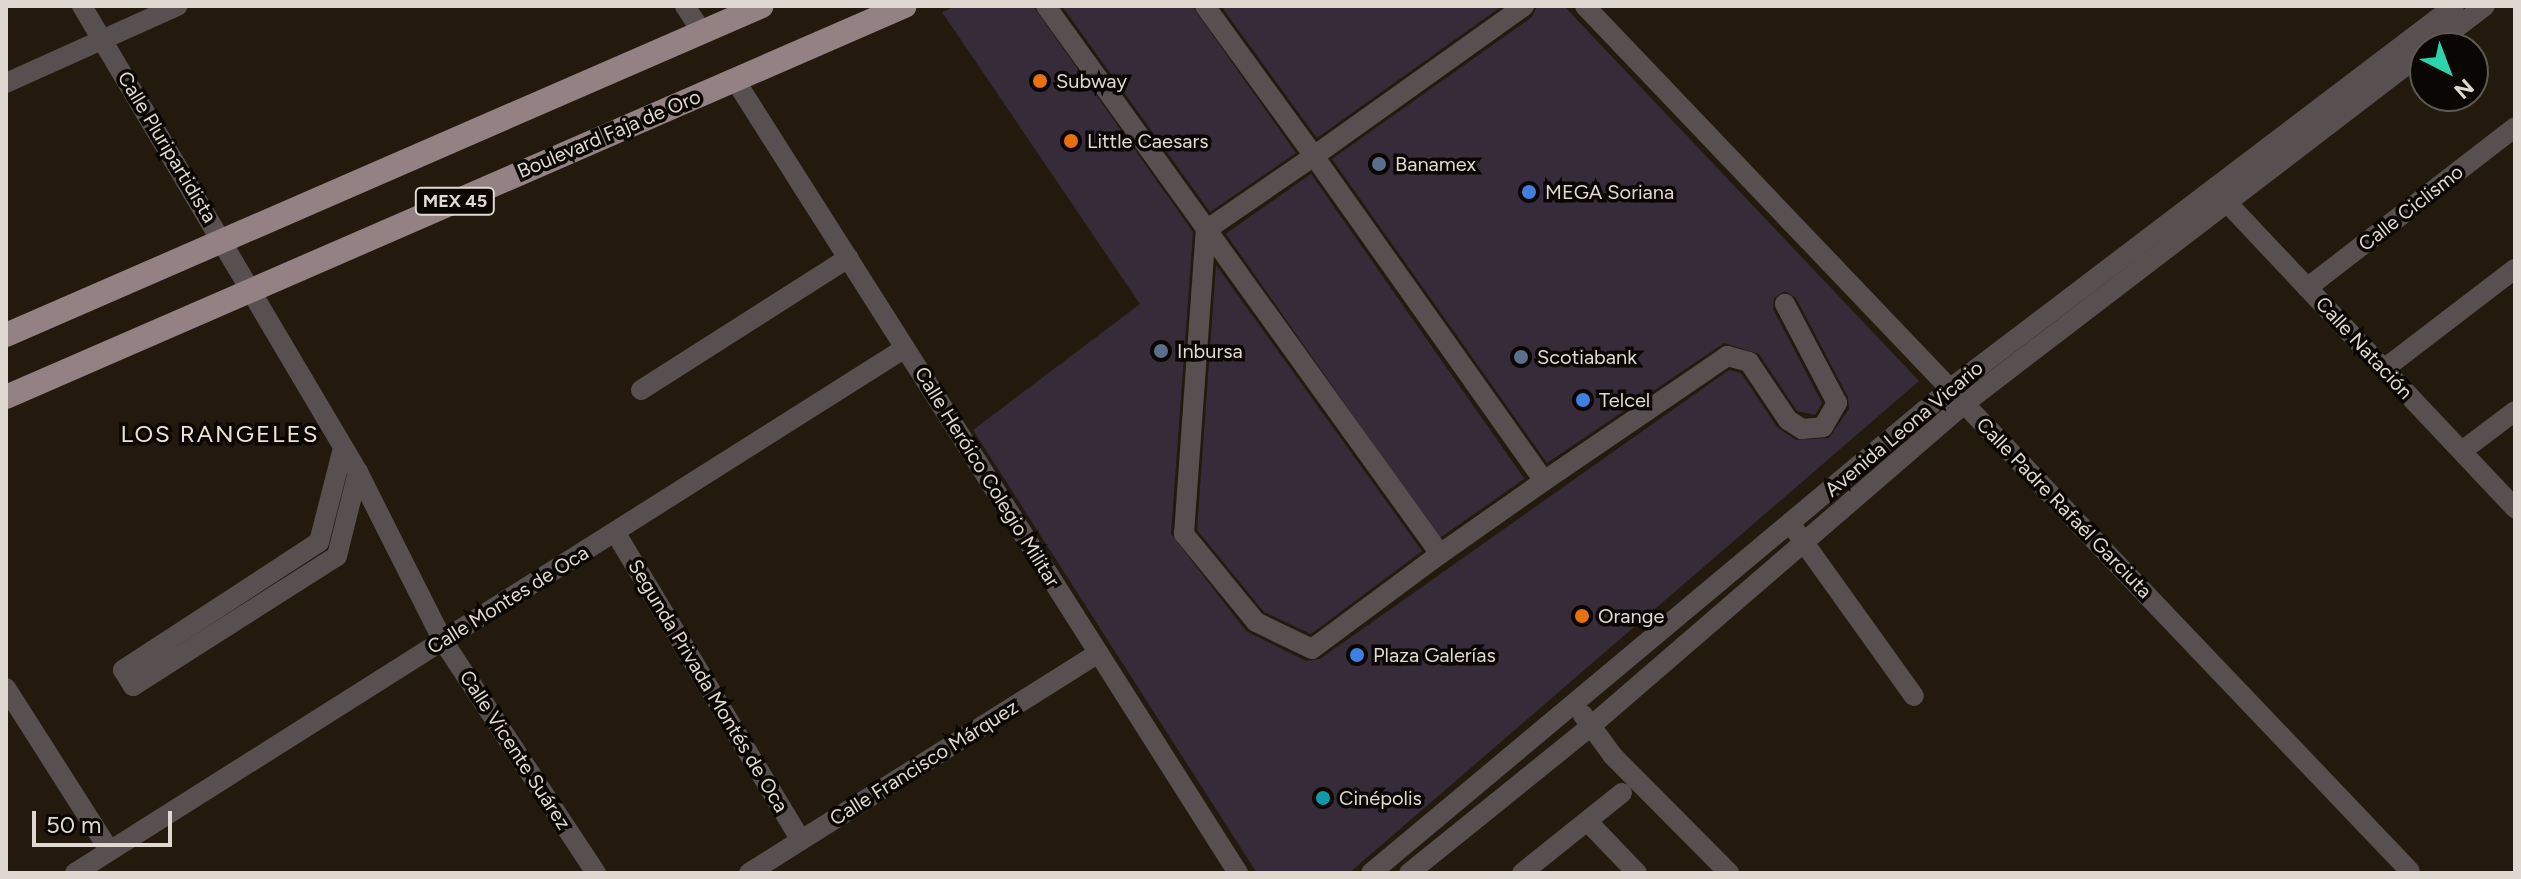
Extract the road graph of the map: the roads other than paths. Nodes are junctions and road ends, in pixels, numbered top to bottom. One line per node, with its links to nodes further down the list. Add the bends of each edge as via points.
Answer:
1 (82, 6): 14 (street, Calle Pluripartidista)
2 (177, 6): 14 (street)
3 (685, 6): 12 (street)
4 (762, 6): 12 (main road, MEX 45)
5 (905, 6): 16 (main road, Boulevard Faja de Oro / MEX 45)
6 (1046, 6): 21 (street)
7 (1205, 6): 19 (street)
8 (1524, 6): 19 (street)
9 (1585, 6): 33 (street, Calle Padre Rafaél Garciuta)
10 (2454, 6): 20 (street, Avenida Leona Vicario)
11 (2485, 6): 13 (street, Avenida Leona Vicario)
12 (702, 32): 22 (main road, MEX 45)
13 (2451, 32)
14 (101, 38): 17 (street); 22 (street, Calle Pluripartidista)
15 (2409, 63): 20 (street, Avenida Leona Vicario)
16 (735, 80): 23 (street, Calle Heróico Colegio Militar); 25 (main road, Boulevard Faja de Oro / MEX 45)
17 (6, 83)
18 (2515, 127): 26 (street, Calle Ciclismo)
19 (1314, 156): 21 (street); 38 (street)
20 (2220, 196): 26 (street, Calle Natación); 33 (street, Avenida Leona Vicario)
21 (1206, 230): 42 (street); 42 (street, via 1184,534 1256,622 1312,649)
22 (222, 239): 25 (street, Calle Pluripartidista); 28 (main road, MEX 45)
23 (848, 258): 29 (street, Calle Heróico Colegio Militar); 31 (street)
24 (2515, 269): 30 (street)
25 (252, 288): 32 (main road, Boulevard Faja de Oro / MEX 45); 35 (street, Calle Vicente Suárez)
26 (2307, 288): 30 (street, Calle Natación)
27 (1785, 304): 38 (street, via 1837,403 1823,427 1802,429 1788,420 1749,362 1727,356)
28 (6, 335)
29 (905, 348): 40 (street, Calle Montes de Oca); 45 (street, Calle Heróico Colegio Militar)
30 (2384, 369): 36 (street, Calle Natación)
31 (641, 390)
32 (7, 396)
33 (1958, 396): 41 (street, Avenida Leona Vicario); 54 (street, Calle Padre Rafaél Garciuta)
34 (2515, 411): 36 (street)
35 (343, 448): 37 (street, Calle Vicente Suárez); 43 (street, via 319,542)
36 (2462, 451): 39 (street, Calle Natación)
37 (358, 472): 43 (street, via 337,556); 44 (street, Calle Vicente Suárez)
38 (1544, 481): 42 (street)
39 (2515, 508)
40 (615, 532): 44 (street, Calle Montes de Oca); 52 (street, Segunda Privada Montés de Oca)
41 (1796, 532): 47 (street); 48 (street, Avenida Leona Vicario); 49 (street, Avenida Leona Vicario)
42 (1440, 554)
43 (238, 608): 43 (street, via 123,670 133,686)
44 (443, 641): 53 (street, Calle Montes de Oca); 56 (street, Calle Vicente Suárez)
45 (1098, 653): 52 (street, Calle Francisco Márquez); 58 (street, Calle Heróico Colegio Militar)
46 (6, 688): 53 (street)
47 (1914, 696)
48 (1576, 706): 49 (street); 59 (street, Avenida Leona Vicario)
49 (1591, 726): 60 (street, Avenida Leona Vicario); 63 (street, via 1613,756)
50 (1622, 793): 51 (street)
51 (1588, 822): 61 (street); 62 (street)
52 (801, 840): 57 (street, Calle Francisco Márquez)
53 (110, 851): 55 (street, Calle Montes de Oca)
54 (2410, 871)
55 (78, 872)
56 (596, 873)
57 (749, 873)
58 (1238, 873)
59 (1371, 873)
60 (1409, 873)
61 (1522, 873)
62 (1637, 873)
63 (1729, 873)

